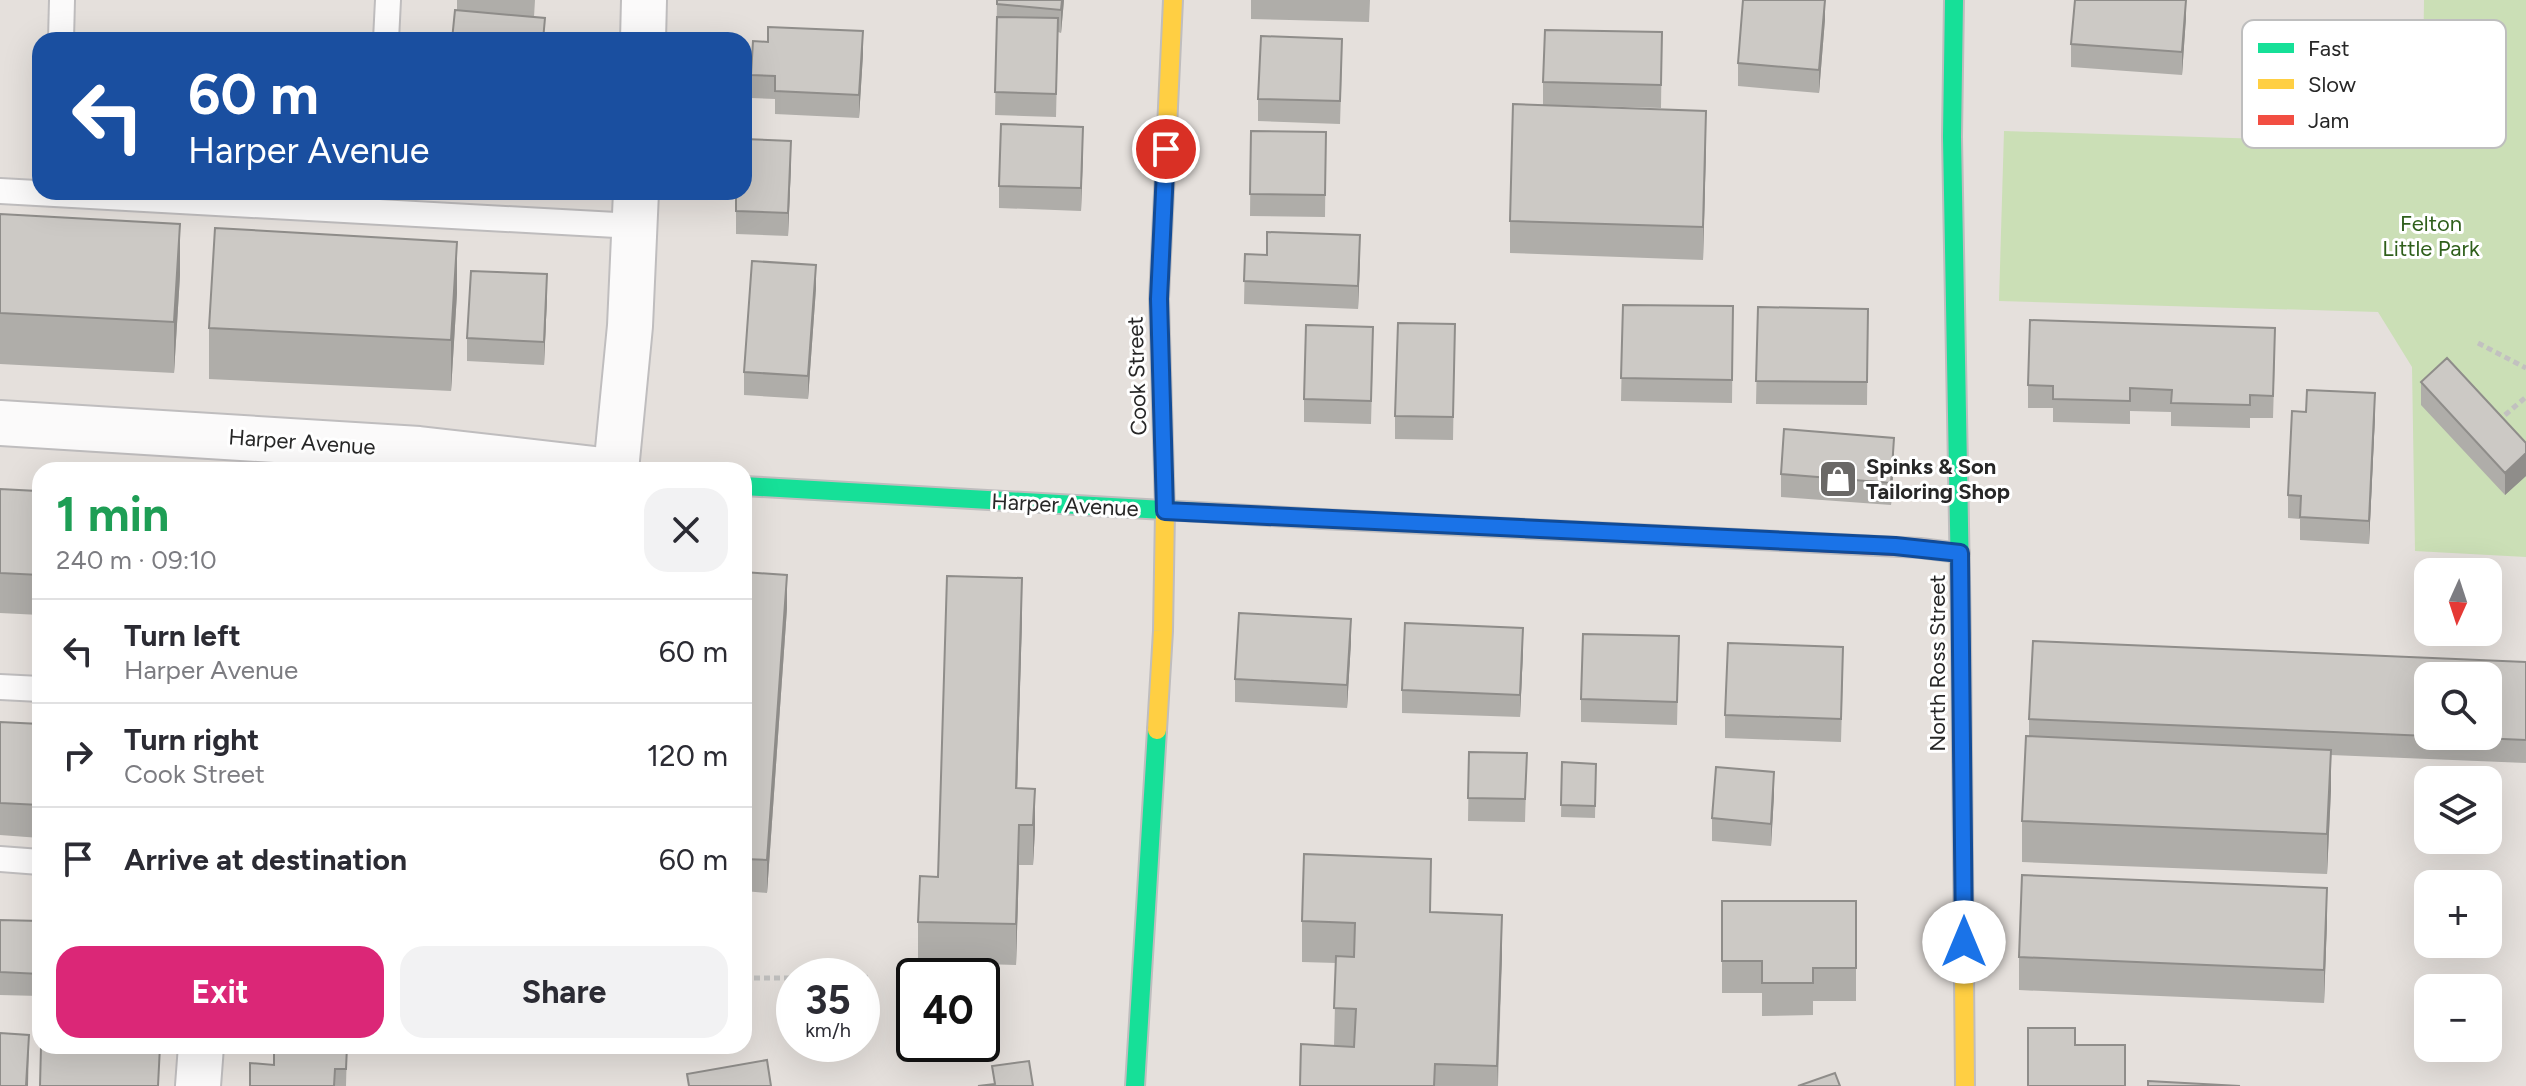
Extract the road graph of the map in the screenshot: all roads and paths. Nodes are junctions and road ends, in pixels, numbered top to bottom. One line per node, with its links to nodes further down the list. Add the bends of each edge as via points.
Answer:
1 (62, 0): 6 (lane)
2 (388, 0): 7 (lane)
3 (644, 0): 8 (street)
4 (1173, 0): 23 (street, Cook Street, via 1159,299)
5 (1954, 0): 24 (street, North Ross Street)
6 (61, 32)
7 (386, 32)
8 (643, 32)
9 (0, 191): 10 (lane)
10 (32, 192)
11 (306, 200): 12 (lane)
12 (378, 202): 13 (lane)
13 (635, 209): 21 (street)
14 (2478, 343): 15 (path)
15 (2526, 368)
16 (2526, 397): 17 (path)
17 (2505, 415)
18 (0, 423): 19 (street, Harper Avenue)
19 (229, 454): 20 (street, Harper Avenue, via 419,449)
20 (533, 462)
21 (617, 462)
22 (752, 486): 23 (street, Harper Avenue)
23 (1165, 511): 24 (street, Harper Avenue); 33 (street, Cook Street, via 1163,631)
24 (1960, 553): 34 (street, North Ross Street)
25 (0, 687): 26 (lane)
26 (32, 689)
27 (0, 859): 28 (lane)
28 (32, 861)
29 (752, 978): 30 (path)
30 (776, 978)
31 (200, 1054): 32 (street)
32 (198, 1086)
33 (1135, 1086)
34 (1965, 1086)

